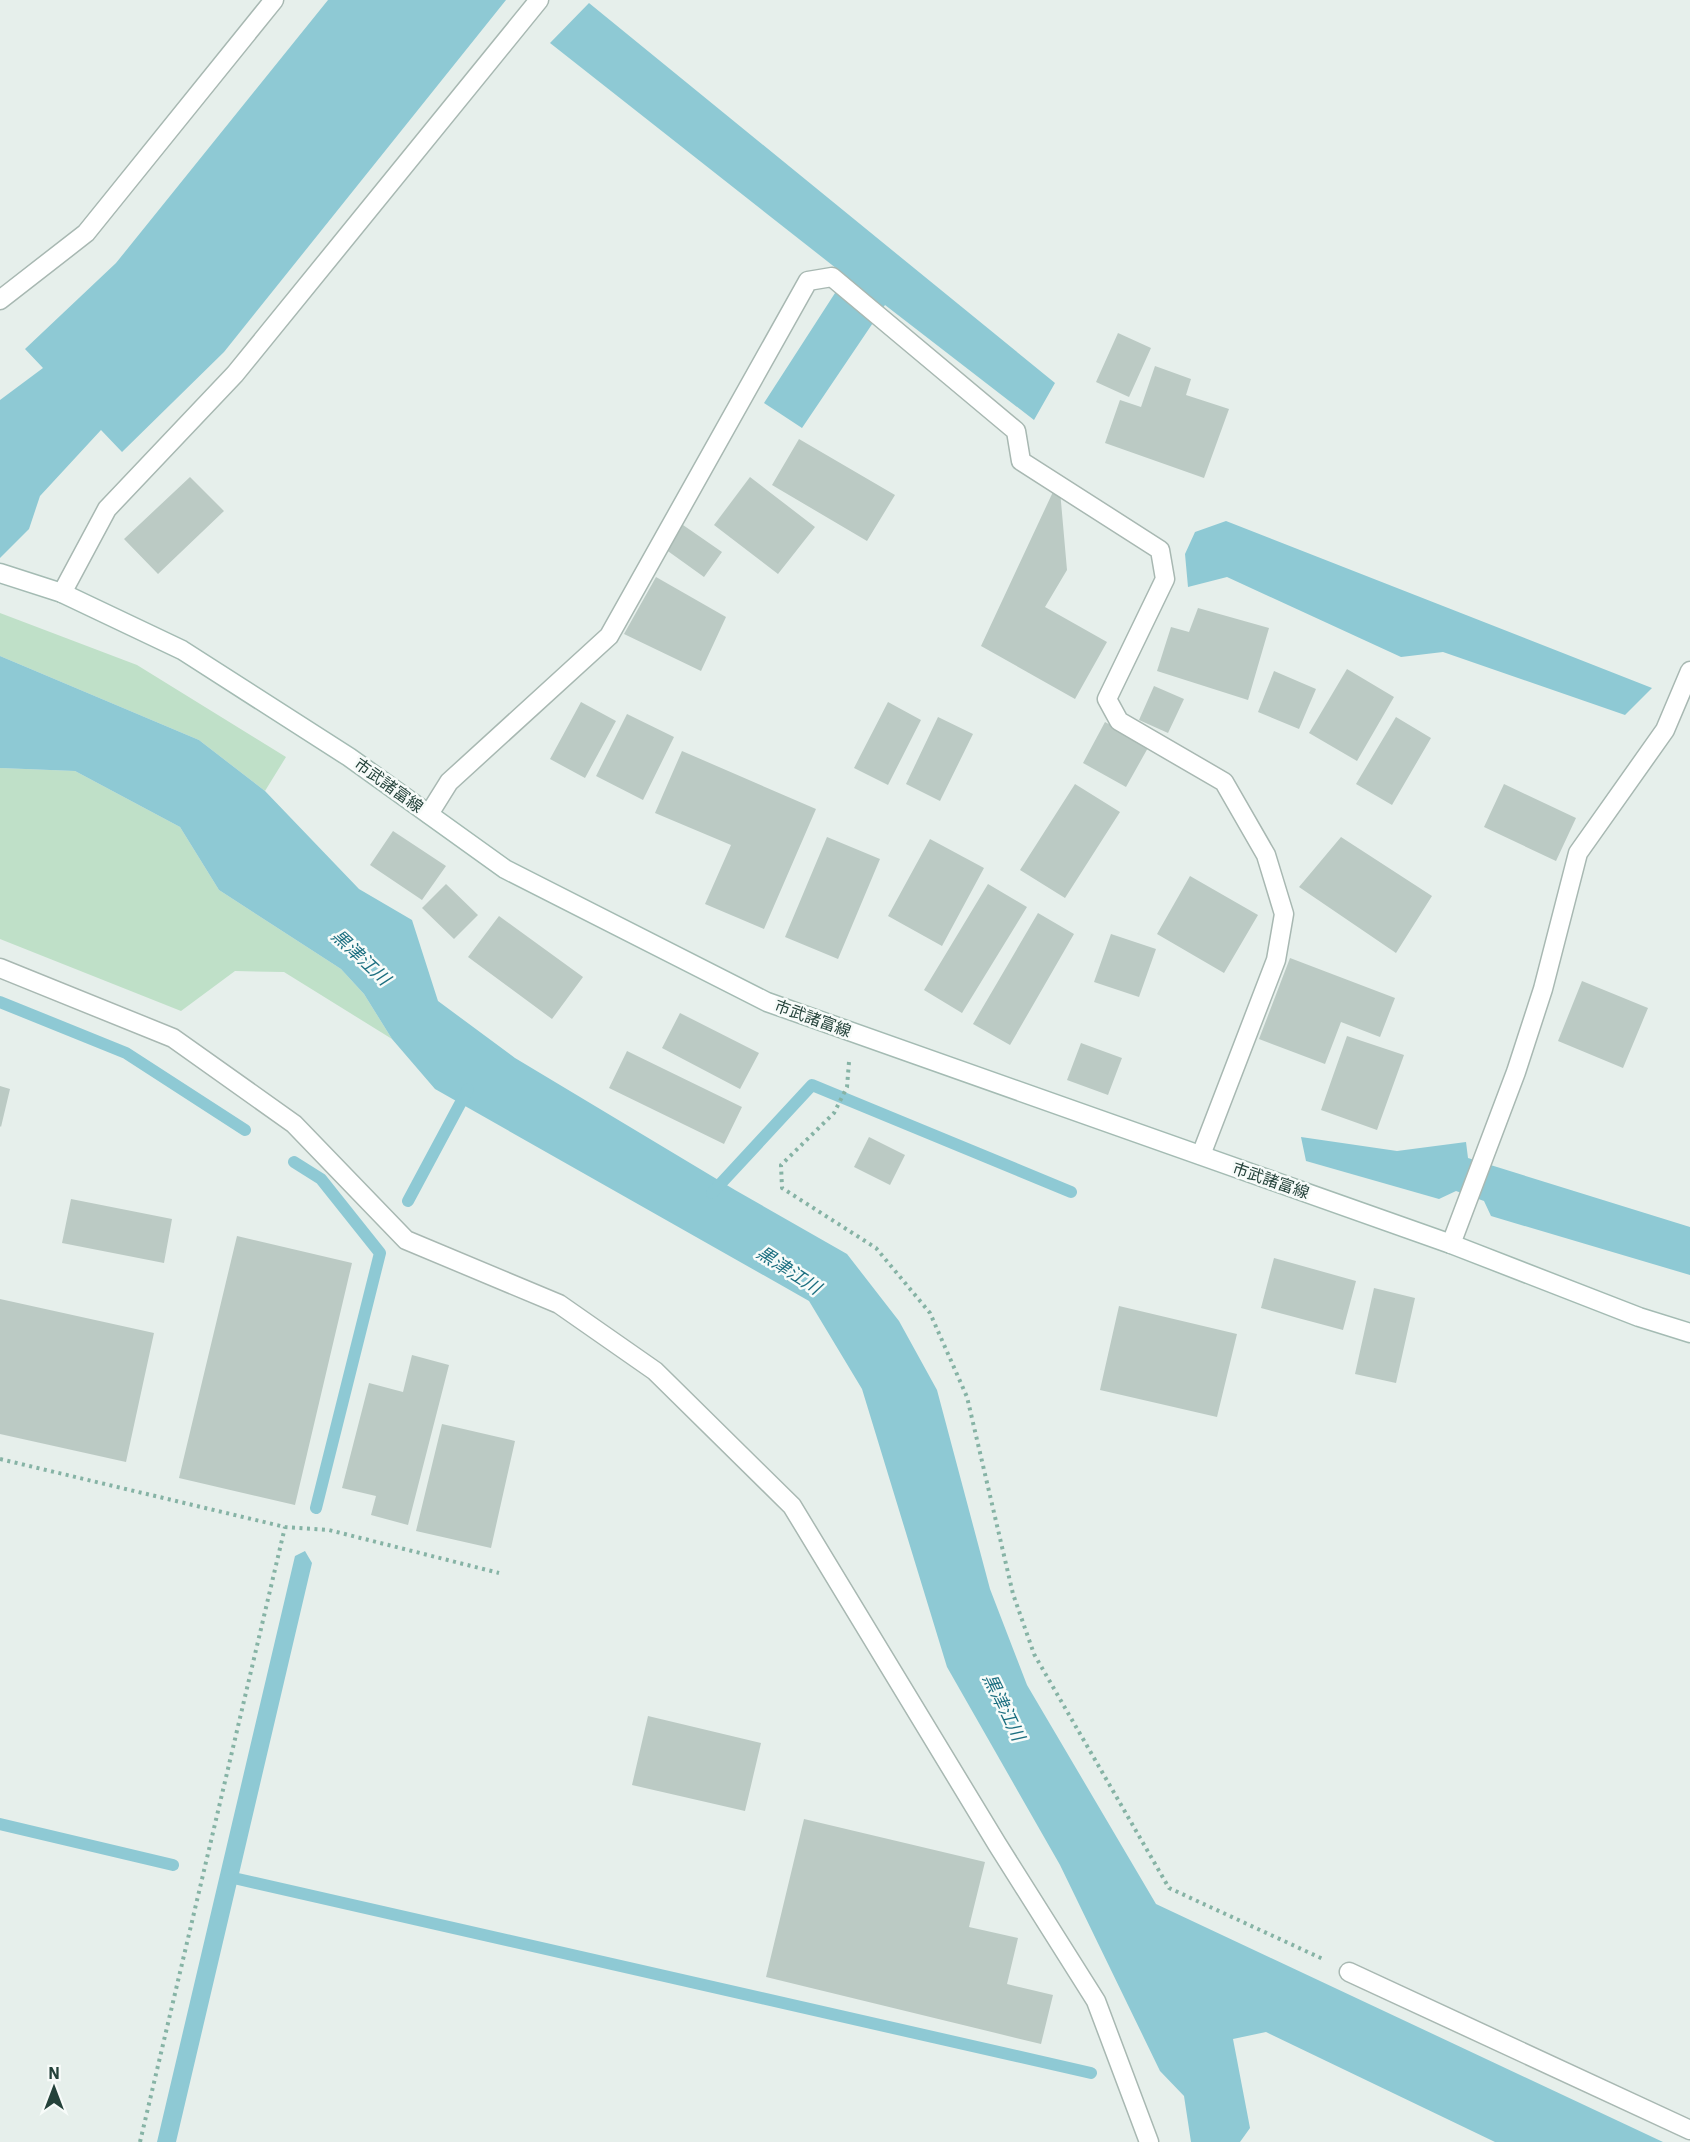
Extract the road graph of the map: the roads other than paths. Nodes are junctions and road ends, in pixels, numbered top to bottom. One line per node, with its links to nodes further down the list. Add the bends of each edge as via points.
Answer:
1 (274, 0): 3 (street, via 86,233)
2 (539, 0): 5 (street, via 235,374 107,509)
3 (0, 300)
4 (6, 575): 5 (street, 市武諸富線)
5 (62, 593): 7 (street, 市武諸富線, via 182,650 349,757)
6 (1690, 671): 10 (street, via 1665,730 1578,852 1543,989)
7 (429, 814): 9 (street, 市武諸富線, via 505,869 767,1002); 9 (street, via 449,782 609,636 808,281 832,276 1016,431 1021,461 1160,550 1165,579 1107,699 1119,721 1224,782 1266,855 1284,914 1276,960)
8 (0, 968): 14 (street, via 173,1038 294,1124 406,1239 559,1304 655,1371 792,1506 1096,2001)
9 (1200, 1155): 10 (street, 市武諸富線)
10 (1451, 1244): 11 (street, 市武諸富線)
11 (1690, 1333)
12 (1349, 1972): 13 (street)
13 (1690, 2130)
14 (1149, 2142)

